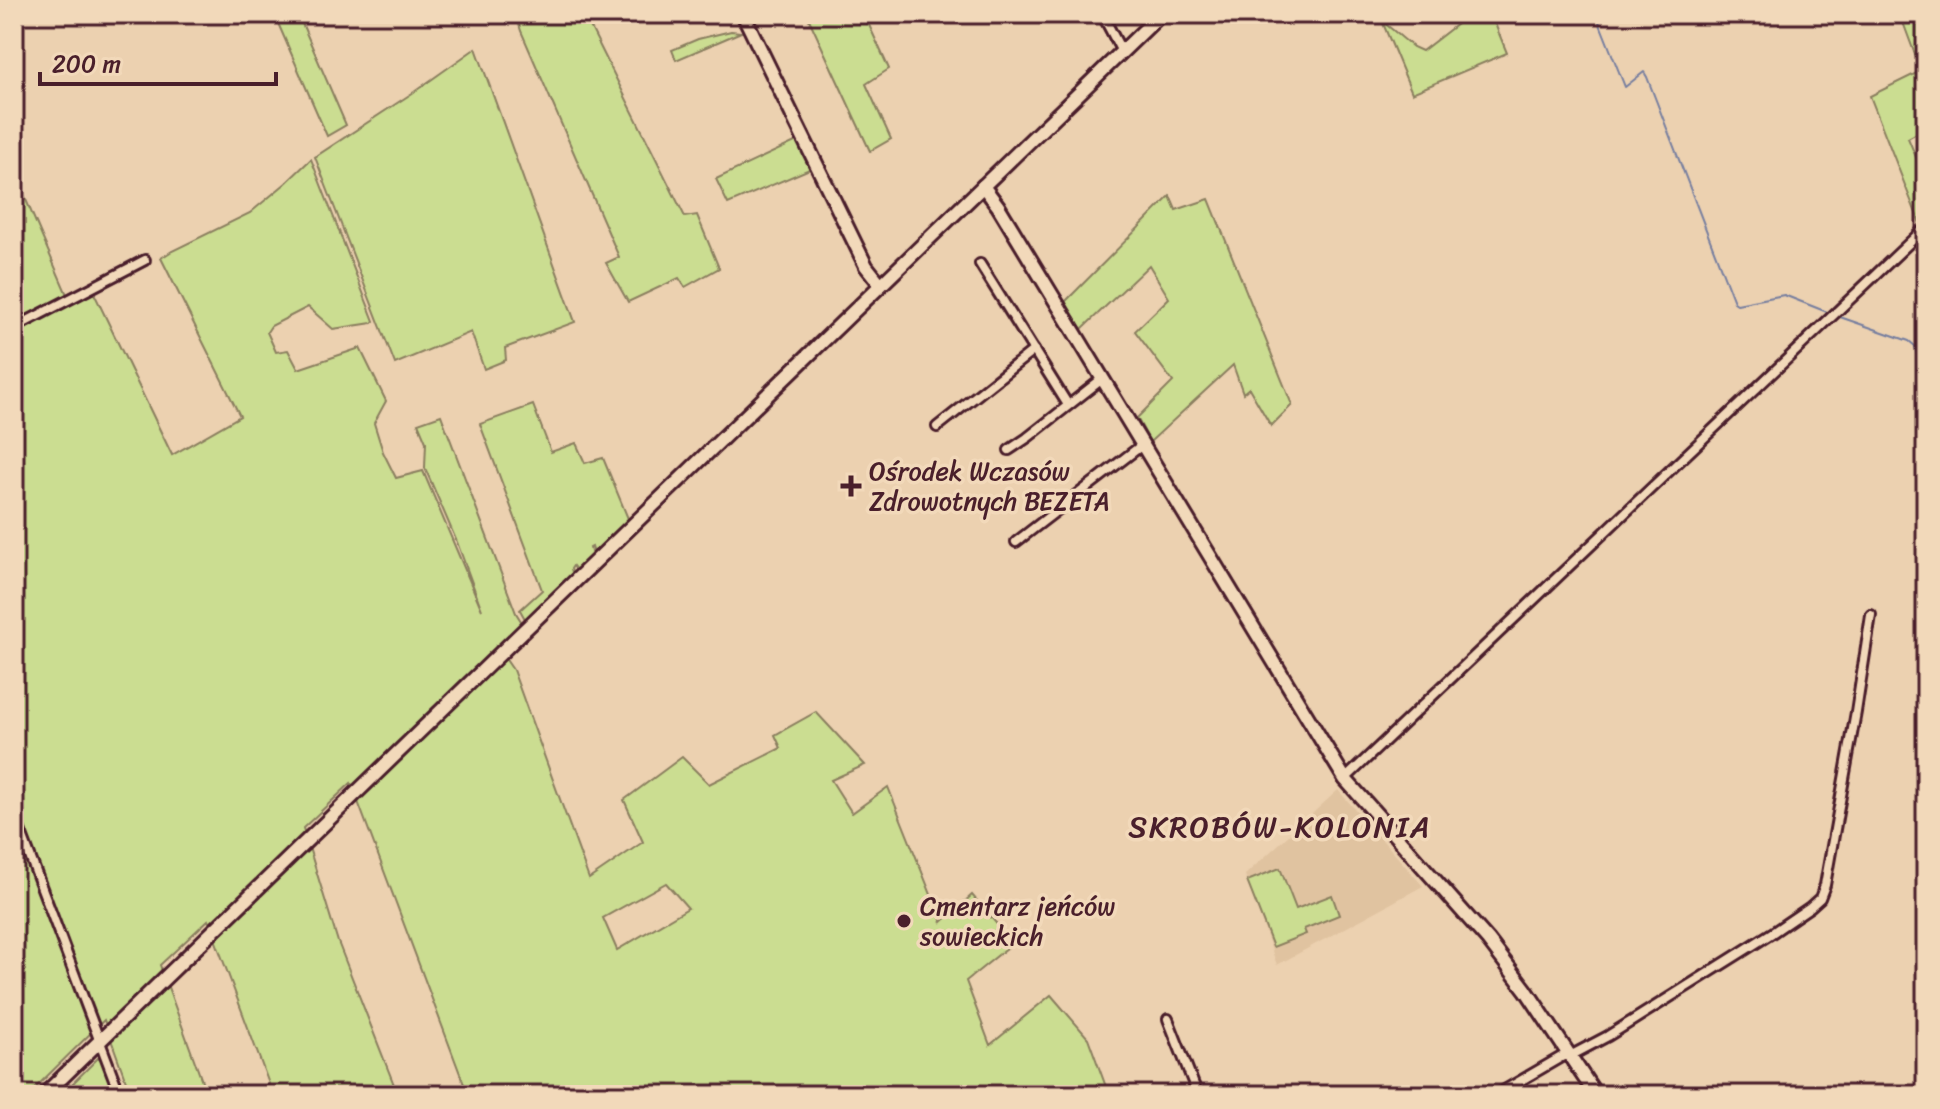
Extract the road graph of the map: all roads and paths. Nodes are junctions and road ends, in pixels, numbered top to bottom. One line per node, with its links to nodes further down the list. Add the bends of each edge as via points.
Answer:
1 (743, 14): 9 (main road, via 866,266)
2 (1102, 14): 4 (street)
3 (1161, 14): 4 (main road)
4 (1122, 52): 5 (main road)
5 (983, 186): 9 (main road); 12 (main road)
6 (1926, 227): 19 (street)
7 (145, 260): 10 (street)
8 (980, 264): 11 (street)
9 (881, 285): 22 (main road)
10 (14, 328)
11 (1034, 350): 13 (street); 14 (street)
12 (1102, 379): 13 (street); 15 (main road)
13 (1068, 405): 16 (street)
14 (937, 427)
15 (1142, 445): 17 (street); 19 (main road)
16 (1009, 450)
17 (1016, 542)
18 (1871, 615): 23 (street, via 1820,898 1750,947)
19 (1345, 779): 23 (main road, via 1488,940)
20 (14, 814): 22 (street)
21 (1168, 1019): 26 (street)
22 (99, 1042): 24 (main road); 25 (street)
23 (1570, 1056): 27 (street); 28 (main road)
24 (44, 1095)
25 (120, 1095)
26 (1198, 1095)
27 (1496, 1095)
28 (1596, 1095)

